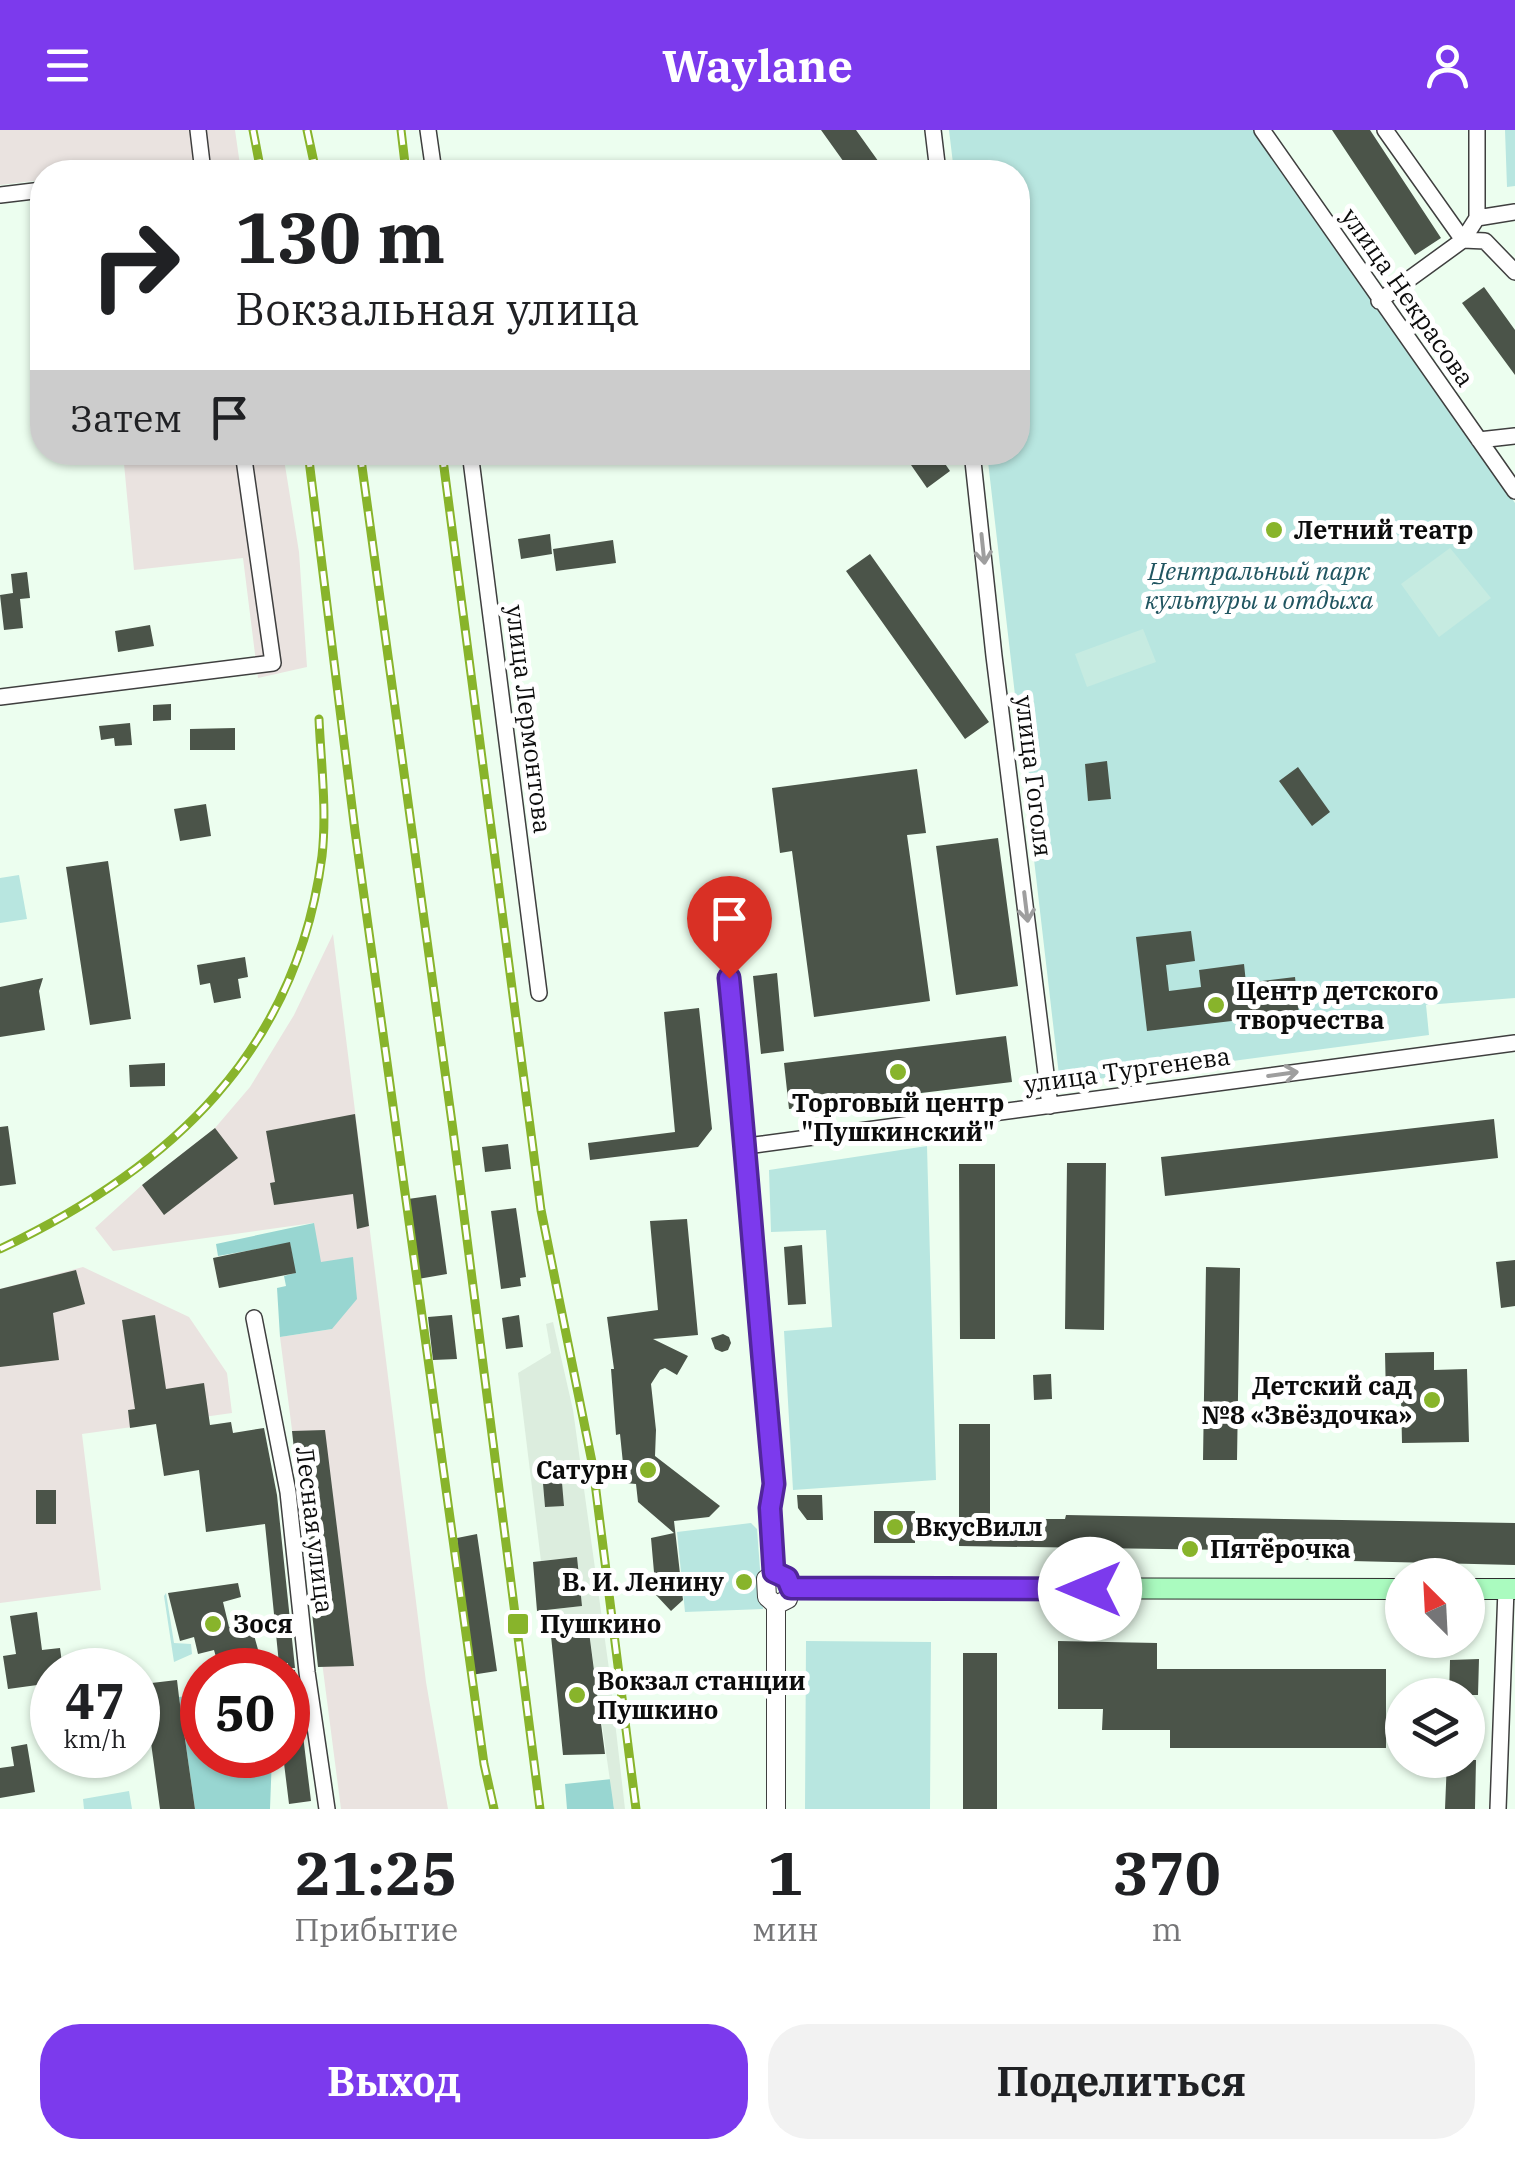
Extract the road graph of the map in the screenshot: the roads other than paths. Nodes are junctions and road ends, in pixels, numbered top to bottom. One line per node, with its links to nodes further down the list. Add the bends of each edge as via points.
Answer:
1 (198, 130): 7 (street)
2 (428, 130): 8 (street)
3 (933, 130): 9 (street)
4 (1262, 130): 16 (street, улица Некрасова)
5 (1385, 130): 14 (street)
6 (1478, 130): 13 (street)
7 (202, 160)
8 (432, 160)
9 (937, 160)
10 (30, 191): 11 (street)
11 (0, 195)
12 (1515, 212): 13 (street)
13 (1477, 218): 14 (street)
14 (1463, 240): 15 (street, via 1485,241); 16 (street)
15 (1515, 272)
16 (1379, 300): 18 (street, улица Некрасова)
17 (1515, 436): 18 (street)
18 (1479, 440): 22 (street, улица Некрасова)
19 (245, 465): 23 (street, via 273,662)
20 (472, 465): 25 (street, улица Лермонтова)
21 (973, 465): 27 (street, улица Гоголя, one-way to 27)
22 (1515, 491)
23 (0, 697)
24 (729, 978): 28 (street)
25 (539, 992)
26 (1515, 1043): 27 (street, улица Тургенева, one-way to 26)
27 (1050, 1106): 28 (street, улица Тургенева)
28 (746, 1146): 30 (street, via 774,1484)
29 (254, 1318): 36 (street, Лесная улица, via 288,1492)
30 (774, 1572): 31 (street); 35 (street, via 766,1579 767,1597)
31 (791, 1588): 32 (main road); 35 (street)
32 (1385, 1589)
33 (1485, 1589): 34 (main road)
34 (1510, 1590): 38 (street)
35 (776, 1606): 37 (street)
36 (327, 1809)
37 (776, 1809)
38 (1498, 1809)

